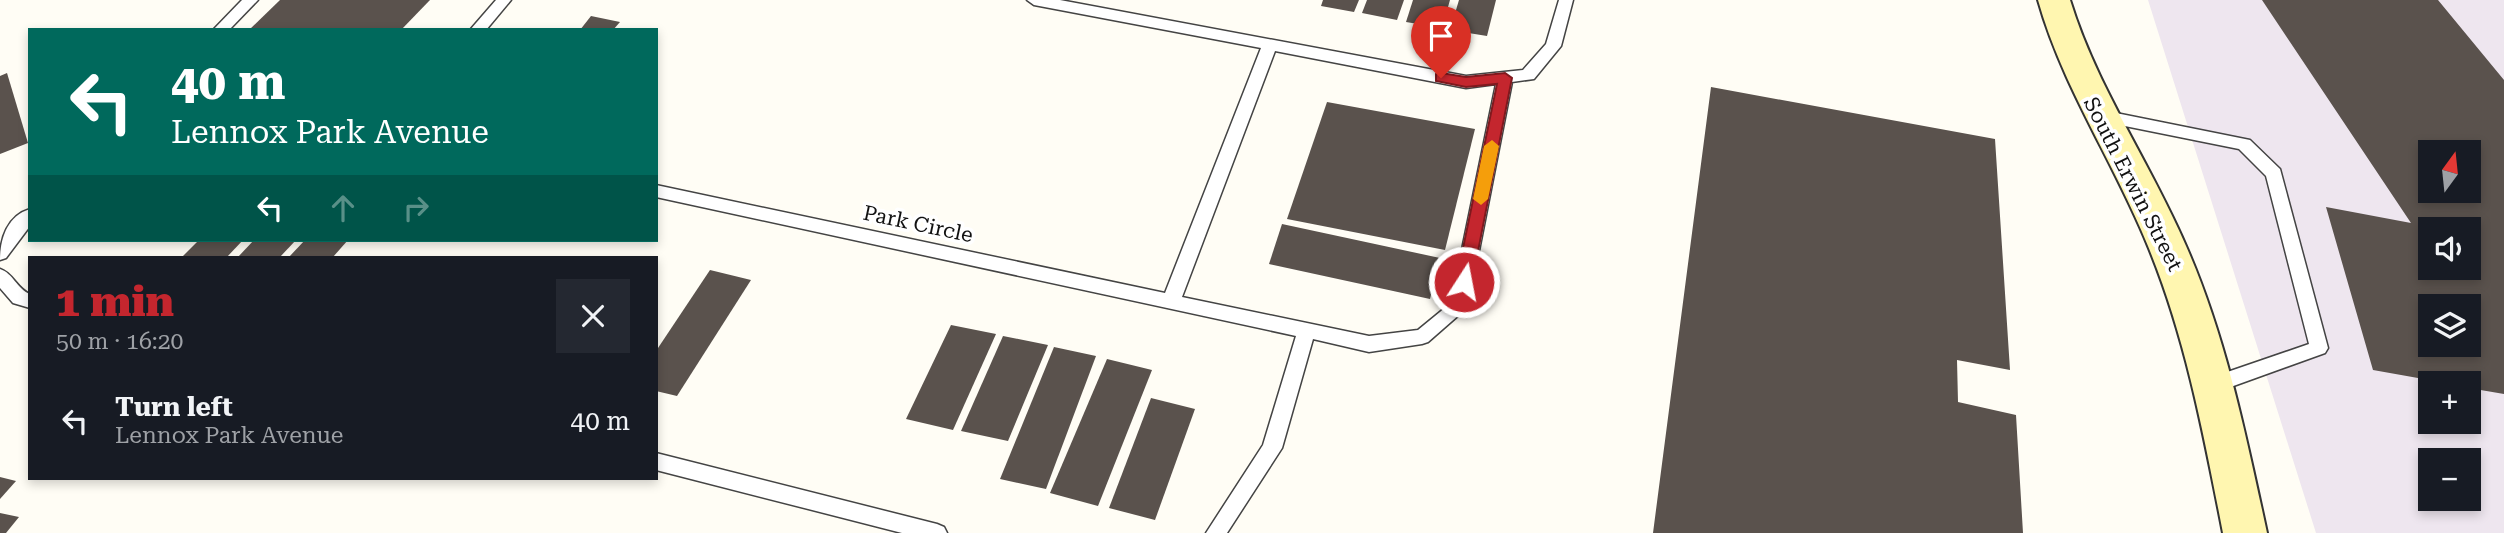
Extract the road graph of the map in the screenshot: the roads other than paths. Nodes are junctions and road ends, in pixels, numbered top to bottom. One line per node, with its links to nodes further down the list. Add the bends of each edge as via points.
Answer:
1 (251, 0): 6 (lane)
2 (503, 0): 7 (lane)
3 (1034, 0): 8 (lane)
4 (1566, 0): 9 (lane, via 1553,46 1528,75)
5 (2054, 0): 10 (street, South Erwin Street, via 2063,34)
6 (222, 28)
7 (479, 28)
8 (1270, 45): 9 (lane, via 1466,82); 16 (lane)
9 (1505, 78): 17 (lane, Park Circle, via 1459,307 1422,337 1369,344)
10 (2100, 116): 18 (street, South Erwin Street, via 2166,244); 18 (lane, via 2244,144 2274,173 2319,348)
11 (658, 191): 16 (lane, Park Circle)
12 (28, 217): 13 (lane)
13 (0, 253)
14 (0, 276): 15 (lane, via 19,298)
15 (28, 300)
16 (1171, 301): 17 (lane, Park Circle)
17 (1307, 330): 21 (lane, via 1272,448)
18 (2214, 385): 22 (street, South Erwin Street)
19 (658, 462): 20 (lane)
20 (937, 533)
21 (1216, 533)
22 (2245, 533)

